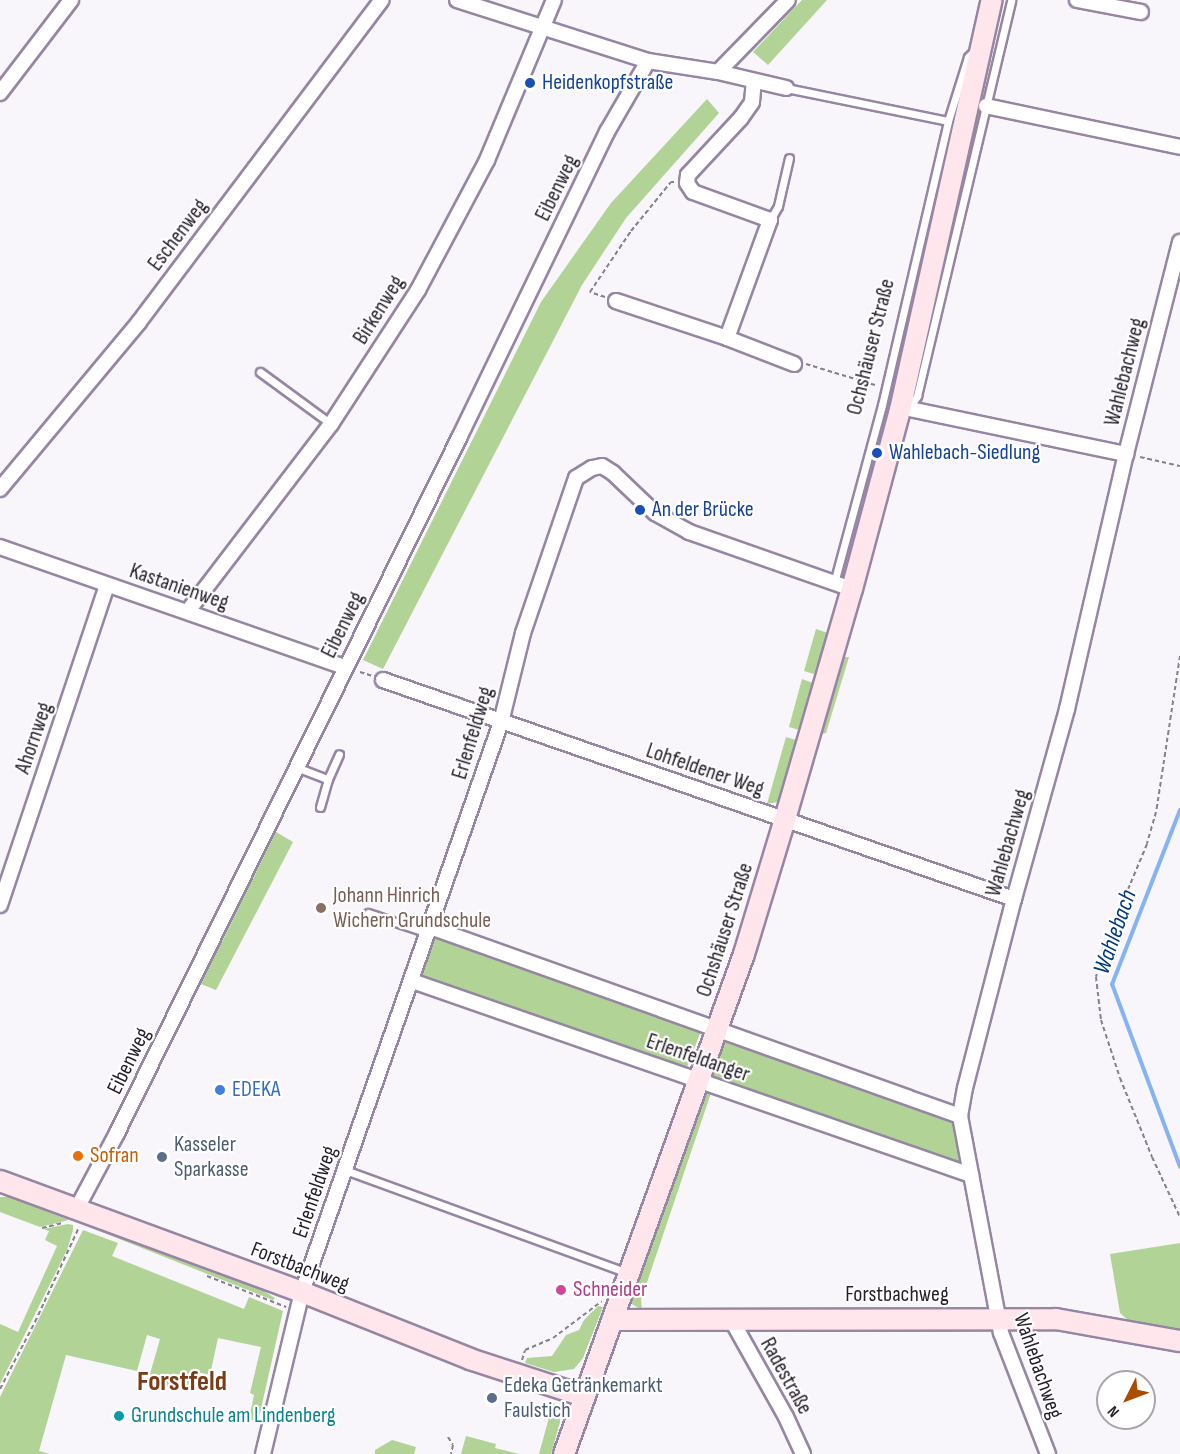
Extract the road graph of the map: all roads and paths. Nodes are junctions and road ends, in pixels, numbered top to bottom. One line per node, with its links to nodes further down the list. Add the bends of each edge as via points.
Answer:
1 (71, 0): 16 (street)
2 (382, 0): 33 (street, Eschenweg, via 139,322)
3 (457, 0): 10 (street)
4 (554, 0): 10 (street, Birkenweg)
5 (788, 0): 13 (street)
6 (992, 0): 11 (main road, Ochshäuser Straße)
7 (1011, 0): 17 (lane, Ochshäuser Straße)
8 (1077, 0): 9 (street)
9 (1141, 12)
10 (543, 27): 12 (street); 30 (street, Birkenweg, via 487,160 418,290)
11 (983, 43): 18 (lane, Ochshäuser Straße, via 968,57); 29 (main road, Ochshäuser Straße)
12 (648, 61): 13 (street); 39 (street, Eibenweg, via 607,132)
13 (718, 72): 14 (street)
14 (754, 81): 15 (street); 21 (street, via 752,102 688,175)
15 (786, 88): 18 (lane)
16 (0, 93)
17 (986, 106): 19 (street); 29 (lane, Ochshäuser Straße, via 917,396)
18 (948, 121): 28 (lane, Ochshäuser Straße)
19 (1180, 147)
20 (789, 158): 22 (lane, via 778,206)
21 (687, 183): 22 (street, via 693,192); 24 (path, via 671,182 609,260 590,292)
22 (770, 220): 25 (street)
23 (1180, 242): 31 (street, Wahlebachweg)
24 (616, 301): 25 (street)
25 (727, 338): 26 (street)
26 (794, 364): 28 (path, via 812,364)
27 (260, 372): 30 (lane)
28 (885, 389): 36 (lane, Ochshäuser Straße)
29 (905, 410): 31 (street); 36 (main road, Ochshäuser Straße)
30 (331, 424): 37 (street, Birkenweg)
31 (1126, 454): 32 (path); 47 (street, Wahlebachweg, via 1067,709)
32 (1180, 466)
33 (0, 489)
34 (0, 547): 35 (street, Kastanienweg)
35 (107, 585): 37 (street, Kastanienweg); 48 (street, Ahornweg)
36 (843, 586): 41 (street, Erlenfeldweg, via 689,532 655,513 613,473 602,466 592,468 576,478 523,633); 46 (main road, Ochshäuser Straße)
37 (188, 611): 39 (street, Kastanienweg)
38 (1180, 656): 59 (path, via 1156,812 1147,844 1099,959 1096,977 1101,1020 1120,1078)
39 (345, 667): 40 (path); 43 (street, Eibenweg)
40 (383, 680): 41 (street, Lohfeldener Weg)
41 (501, 722): 46 (street, Lohfeldener Weg); 50 (street, Erlenfeldweg)
42 (339, 754): 44 (lane)
43 (296, 767): 44 (lane); 58 (street, Eibenweg)
44 (327, 779): 45 (lane)
45 (320, 807)
46 (785, 819): 47 (street, Lohfeldener Weg); 52 (main road, Ochshäuser Straße)
47 (1014, 899): 54 (street, Wahlebachweg)
48 (0, 904)
49 (368, 913): 50 (lane)
50 (429, 930): 51 (street, Erlenfeldweg); 52 (street, Erlenfeldanger)
51 (412, 981): 53 (street, Erlenfeldanger); 55 (street, Erlenfeldweg)
52 (717, 1028): 53 (main road, Ochshäuser Straße); 54 (street, Erlenfeldanger)
53 (698, 1080): 56 (street, Erlenfeldanger); 60 (main road, Ochshäuser Straße)
54 (960, 1116): 56 (street, Wahlebachweg)
55 (345, 1170): 60 (lane); 61 (street, Erlenfeldweg)
56 (971, 1175): 64 (street, Wahlebachweg)
57 (0, 1181): 58 (main road, Forstbachweg)
58 (78, 1217): 61 (main road, Forstbachweg); 68 (path, via 35,1322)
59 (1180, 1217)
60 (629, 1273): 62 (main road, Ochshäuser Straße)
61 (302, 1293): 67 (main road, Forstbachweg); 71 (street, Erlenfeldweg)
62 (621, 1294): 65 (main road, Ochshäuser Straße); 67 (path, via 595,1304 553,1338 525,1350)
63 (731, 1319): 64 (main road, Forstbachweg); 65 (main road, Forstbachweg); 74 (street, Radestraße)
64 (998, 1319): 66 (main road, Forstbachweg, via 1056,1319); 75 (street, Wahlebachweg)
65 (612, 1320): 69 (main road, Ochshäuser Straße)
66 (1180, 1341)
67 (517, 1374): 69 (main road, Forstbachweg)
68 (0, 1389)
69 (584, 1396): 73 (main road, Ochshäuser Straße)
70 (448, 1437): 72 (path, via 453,1445)
71 (263, 1454)
72 (451, 1454)
73 (564, 1454)
74 (803, 1454)
75 (1048, 1454)

